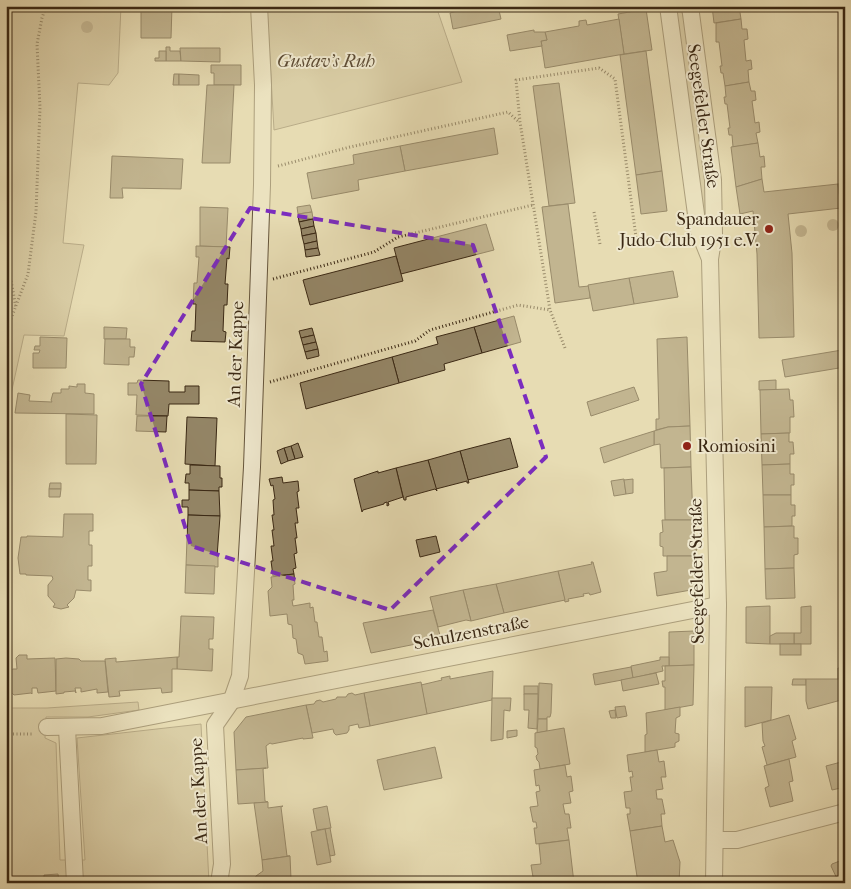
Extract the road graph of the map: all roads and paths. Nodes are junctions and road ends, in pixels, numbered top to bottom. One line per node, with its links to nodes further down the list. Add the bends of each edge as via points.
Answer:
1 (46, 6): 14 (path, via 37,44 40,108 36,212 28,274)
2 (259, 6): 6 (street, An der Kappe, via 264,85)
3 (668, 6): 11 (street, Seegefelder Straße, via 698,229)
4 (690, 6): 11 (street, Seegefelder Straße, via 714,180 714,234)
5 (520, 122): 6 (path, via 508,112); 7 (path); 9 (path, via 516,80 599,68 615,79)
6 (262, 170): 13 (street, An der Kappe)
7 (533, 205): 13 (path, via 398,237 374,252); 15 (path)
8 (594, 212): 10 (path)
9 (636, 237)
10 (600, 244)
11 (710, 259): 19 (street, Seegefelder Straße)
12 (6, 272): 14 (path, via 11,280)
13 (258, 283): 18 (street, An der Kappe)
14 (16, 309): 16 (path)
15 (550, 310): 17 (path); 18 (path, via 518,305 430,330 415,341)
16 (6, 332)
17 (565, 348)
18 (255, 386): 20 (street, An der Kappe, via 240,676)
19 (718, 605): 20 (street, Schulzenstraße); 24 (street, Seegefelder Straße)
20 (231, 702): 22 (street, via 102,726); 26 (street, An der Kappe, via 215,725 222,864)
21 (47, 727): 22 (street)
22 (67, 728): 25 (street)
23 (845, 812): 24 (street, via 737,840)
24 (715, 840): 27 (street, Seegefelder Straße)
25 (75, 883)
26 (219, 883)
27 (714, 883)

